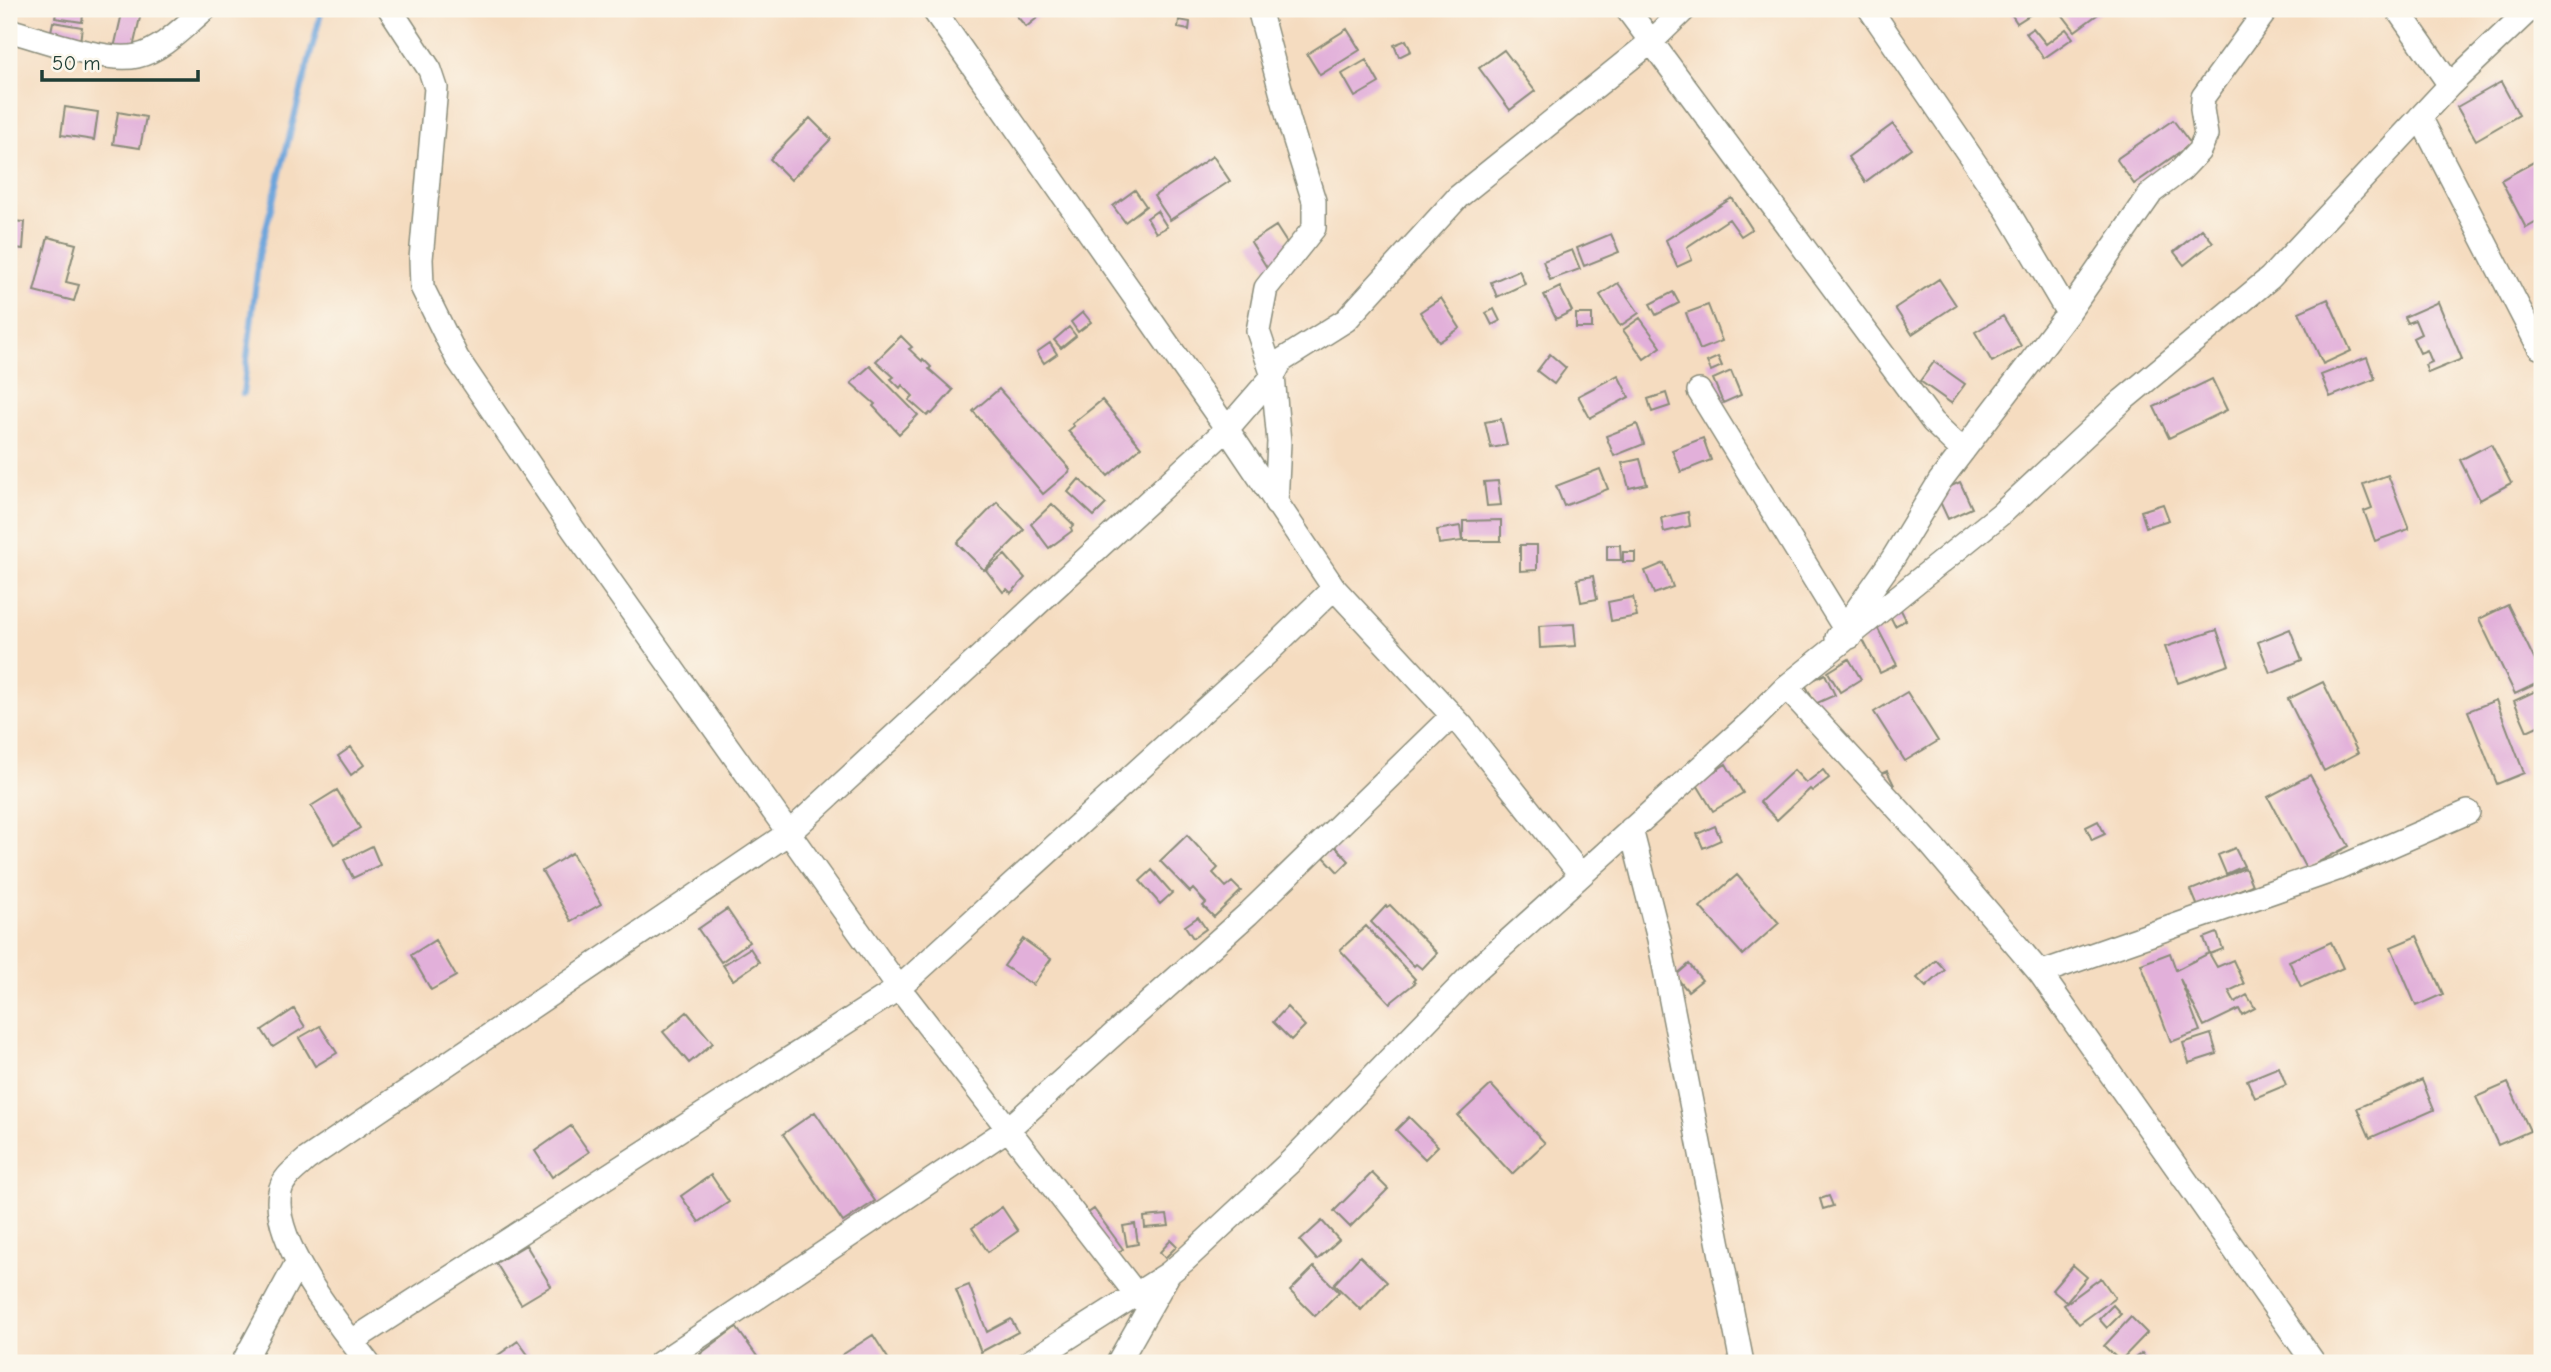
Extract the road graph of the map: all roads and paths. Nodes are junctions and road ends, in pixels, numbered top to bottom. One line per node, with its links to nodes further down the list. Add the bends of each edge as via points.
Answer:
1 (205, 9): 11 (street, via 162,44 137,56 109,56)
2 (390, 9): 28 (street, via 430,70 436,88 421,259 422,287 433,313 457,358 573,529)
3 (933, 9): 19 (street)
4 (1259, 9): 17 (street, via 1314,201 1314,228 1266,288 1258,331)
5 (1628, 9): 12 (street)
6 (1685, 9): 12 (street)
7 (1870, 9): 15 (street, via 2007,210)
8 (2267, 9): 15 (street, via 2203,97 2207,135 2199,151 2152,192)
9 (2397, 9): 13 (street)
10 (2530, 9): 13 (street)
11 (9, 30)
12 (1652, 41): 17 (street, via 1458,197 1346,320 1281,361); 20 (street, via 1933,422)
13 (2450, 85): 14 (street)
14 (2420, 117): 16 (street); 23 (street, via 2270,278 2123,400 2003,513)
15 (2067, 313): 20 (street)
16 (2539, 347)
17 (1273, 376): 19 (street); 21 (street, via 1279,442)
18 (1699, 391): 23 (street)
19 (1227, 429): 21 (street); 28 (street)
20 (1963, 451): 23 (street)
21 (1276, 504): 22 (street)
22 (1334, 588): 25 (street); 31 (street)
23 (1847, 632): 24 (street, via 1820,662)
24 (1786, 687): 27 (street); 30 (street, via 1932,846)
25 (1452, 716): 29 (street); 32 (street, via 1248,914)
26 (2468, 812): 30 (street, via 2337,869)
27 (1631, 829): 29 (street); 42 (street, via 1658,939)
28 (790, 832): 31 (street); 33 (street, via 307,1159 279,1192 279,1216)
29 (1581, 875): 34 (street, via 1476,971 1290,1161)
30 (2040, 973): 43 (street)
31 (899, 988): 32 (street); 36 (street)
32 (1008, 1129): 35 (street); 39 (street)
33 (297, 1263): 36 (street); 37 (street)
34 (1168, 1274): 35 (street); 41 (street)
35 (1136, 1294): 40 (street)
36 (352, 1341): 38 (street)
37 (243, 1363)
38 (368, 1363)
39 (660, 1363)
40 (1028, 1363)
41 (1118, 1363)
42 (1742, 1363)
43 (2314, 1363)

